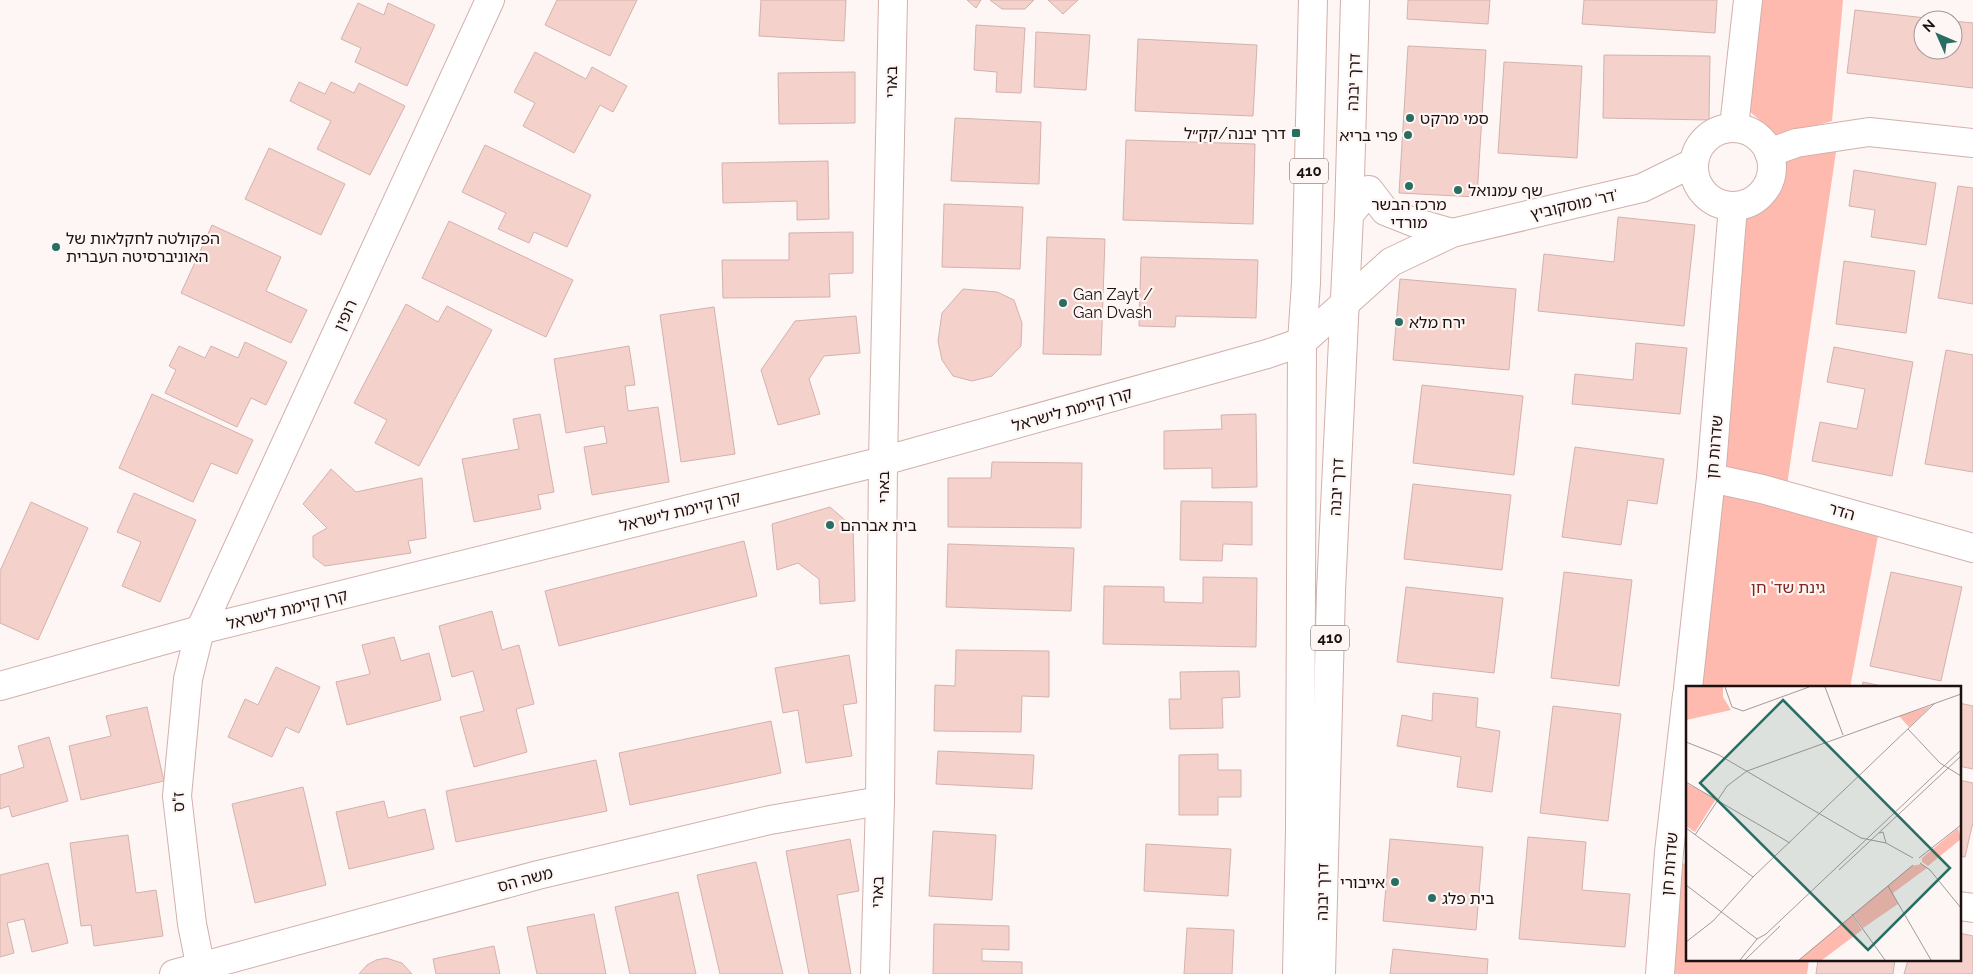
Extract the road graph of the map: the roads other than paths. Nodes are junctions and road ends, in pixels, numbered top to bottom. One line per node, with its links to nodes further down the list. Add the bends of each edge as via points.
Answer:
1 (490, 0): 18 (street, רופין)
2 (893, 0): 15 (street, בארי)
3 (1313, 0): 14 (street, דרך יבנה / 410)
4 (1355, 0): 11 (street, דרך יבנה / 410)
5 (1748, 0): 6 (street)
6 (1734, 127): 8 (street, via 1759,137); 9 (street, via 1716,131 1705,139)
7 (1973, 143): 8 (street, via 1869,132 1796,143)
8 (1769, 153): 10 (street, via 1772,166 1764,192 1753,201)
9 (1693, 163): 10 (street, via 1699,187 1708,198); 12 (street, דר' מוסקוביץ', via 1642,188)
10 (1733, 206): 16 (street, שדרות חן)
11 (1349, 215): 12 (street, דר' מוסקוביץ', via 1369,190 1385,211); 13 (street, דרך יבנה / 410)
12 (1452, 233): 13 (street, דר' מוסקוביץ', via 1391,262)
13 (1345, 303): 14 (street, קרן קיימת לישראל); 30 (street, דרך יבנה / 410, via 1331,591)
14 (1302, 342): 15 (street, קרן קיימת לישראל); 29 (street, דרך יבנה / 410)
15 (883, 461): 18 (street, קרן קיימת לישראל); 22 (street, בארי)
16 (1711, 478): 17 (street, הדר, via 1762,489); 20 (street, שדרות חן)
17 (1973, 548)
18 (200, 630): 19 (street, קרן קיימת לישראל); 26 (street, ז"ס, via 188,679 177,796 192,924)
19 (0, 686)
20 (1688, 686)
21 (1686, 713): 23 (street, שדרות חן)
22 (880, 801): 26 (street, משה הס, via 770,820 538,875); 28 (street, בארי)
23 (1678, 854): 31 (street, שדרות חן)
24 (1960, 906): 25 (street)
25 (1973, 908)
26 (201, 970): 27 (street, משה הס)
27 (174, 974)
28 (875, 974)
29 (1298, 974)
30 (1321, 974)
31 (1660, 974)

